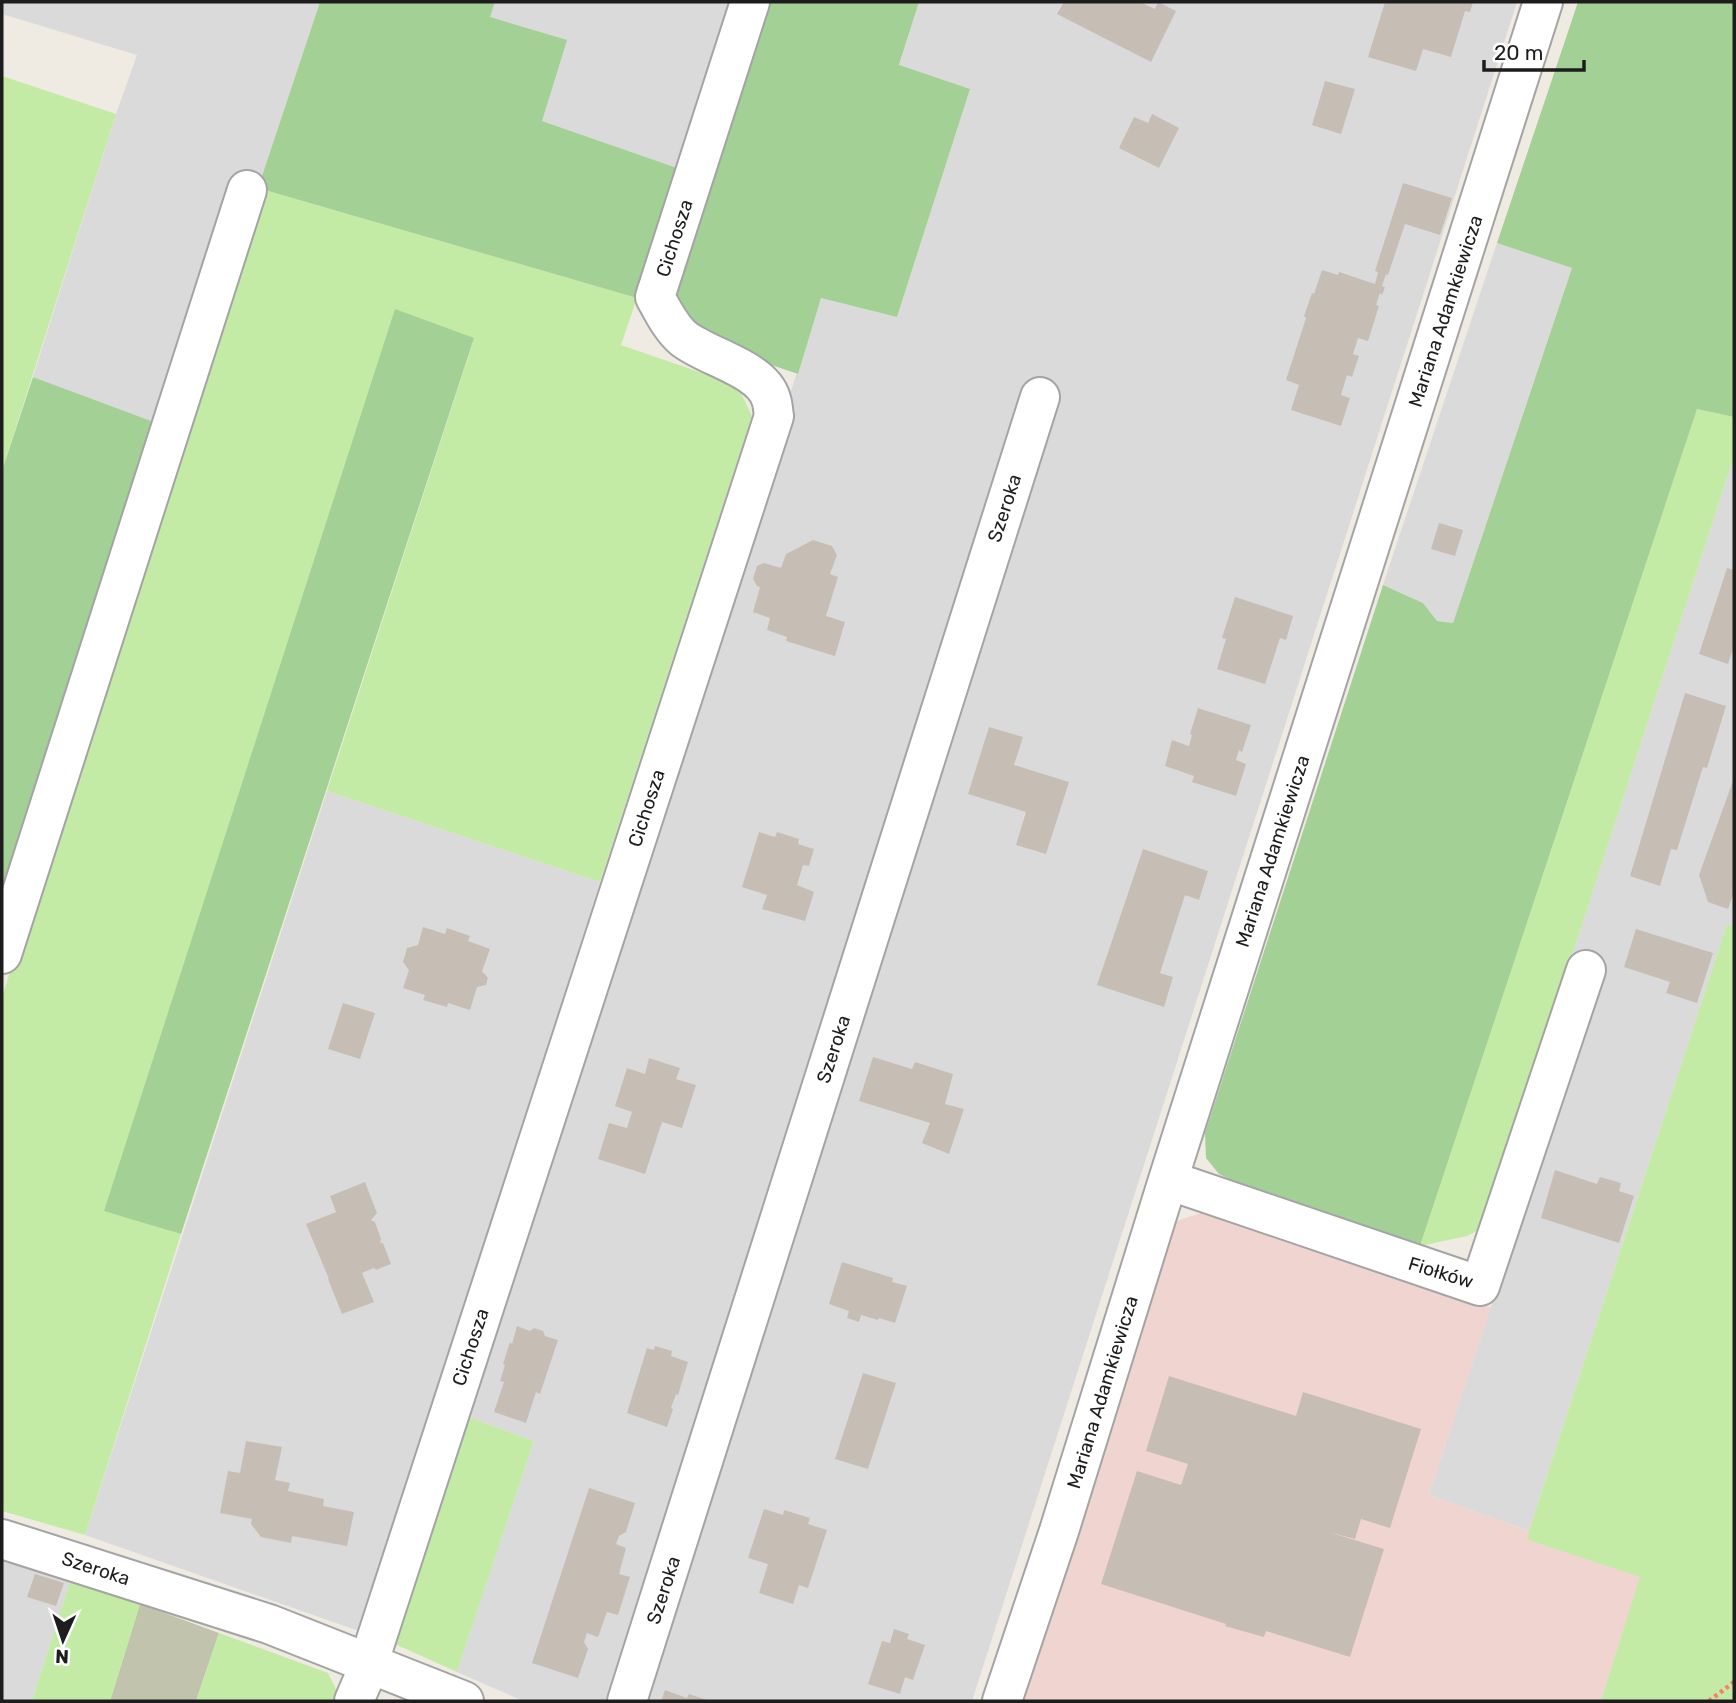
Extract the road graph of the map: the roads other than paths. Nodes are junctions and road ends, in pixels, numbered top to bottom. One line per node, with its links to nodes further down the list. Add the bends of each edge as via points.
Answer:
1 (750, 2): 9 (street, Cichosza, via 654,298 683,338 762,384 771,398 774,416)
2 (1544, 2): 7 (street, Mariana Adamkiewicza)
3 (247, 190): 5 (street)
4 (1040, 397): 12 (street, Szeroka)
5 (2, 954)
6 (1586, 970): 7 (street, Fiołków, via 1480,1286)
7 (1168, 1180): 13 (street, Mariana Adamkiewicza)
8 (2, 1539): 9 (street, Szeroka, via 268,1624)
9 (367, 1662): 10 (street); 11 (street, Szeroka)
10 (354, 1701)
11 (464, 1701)
12 (627, 1701)
13 (1002, 1701)

